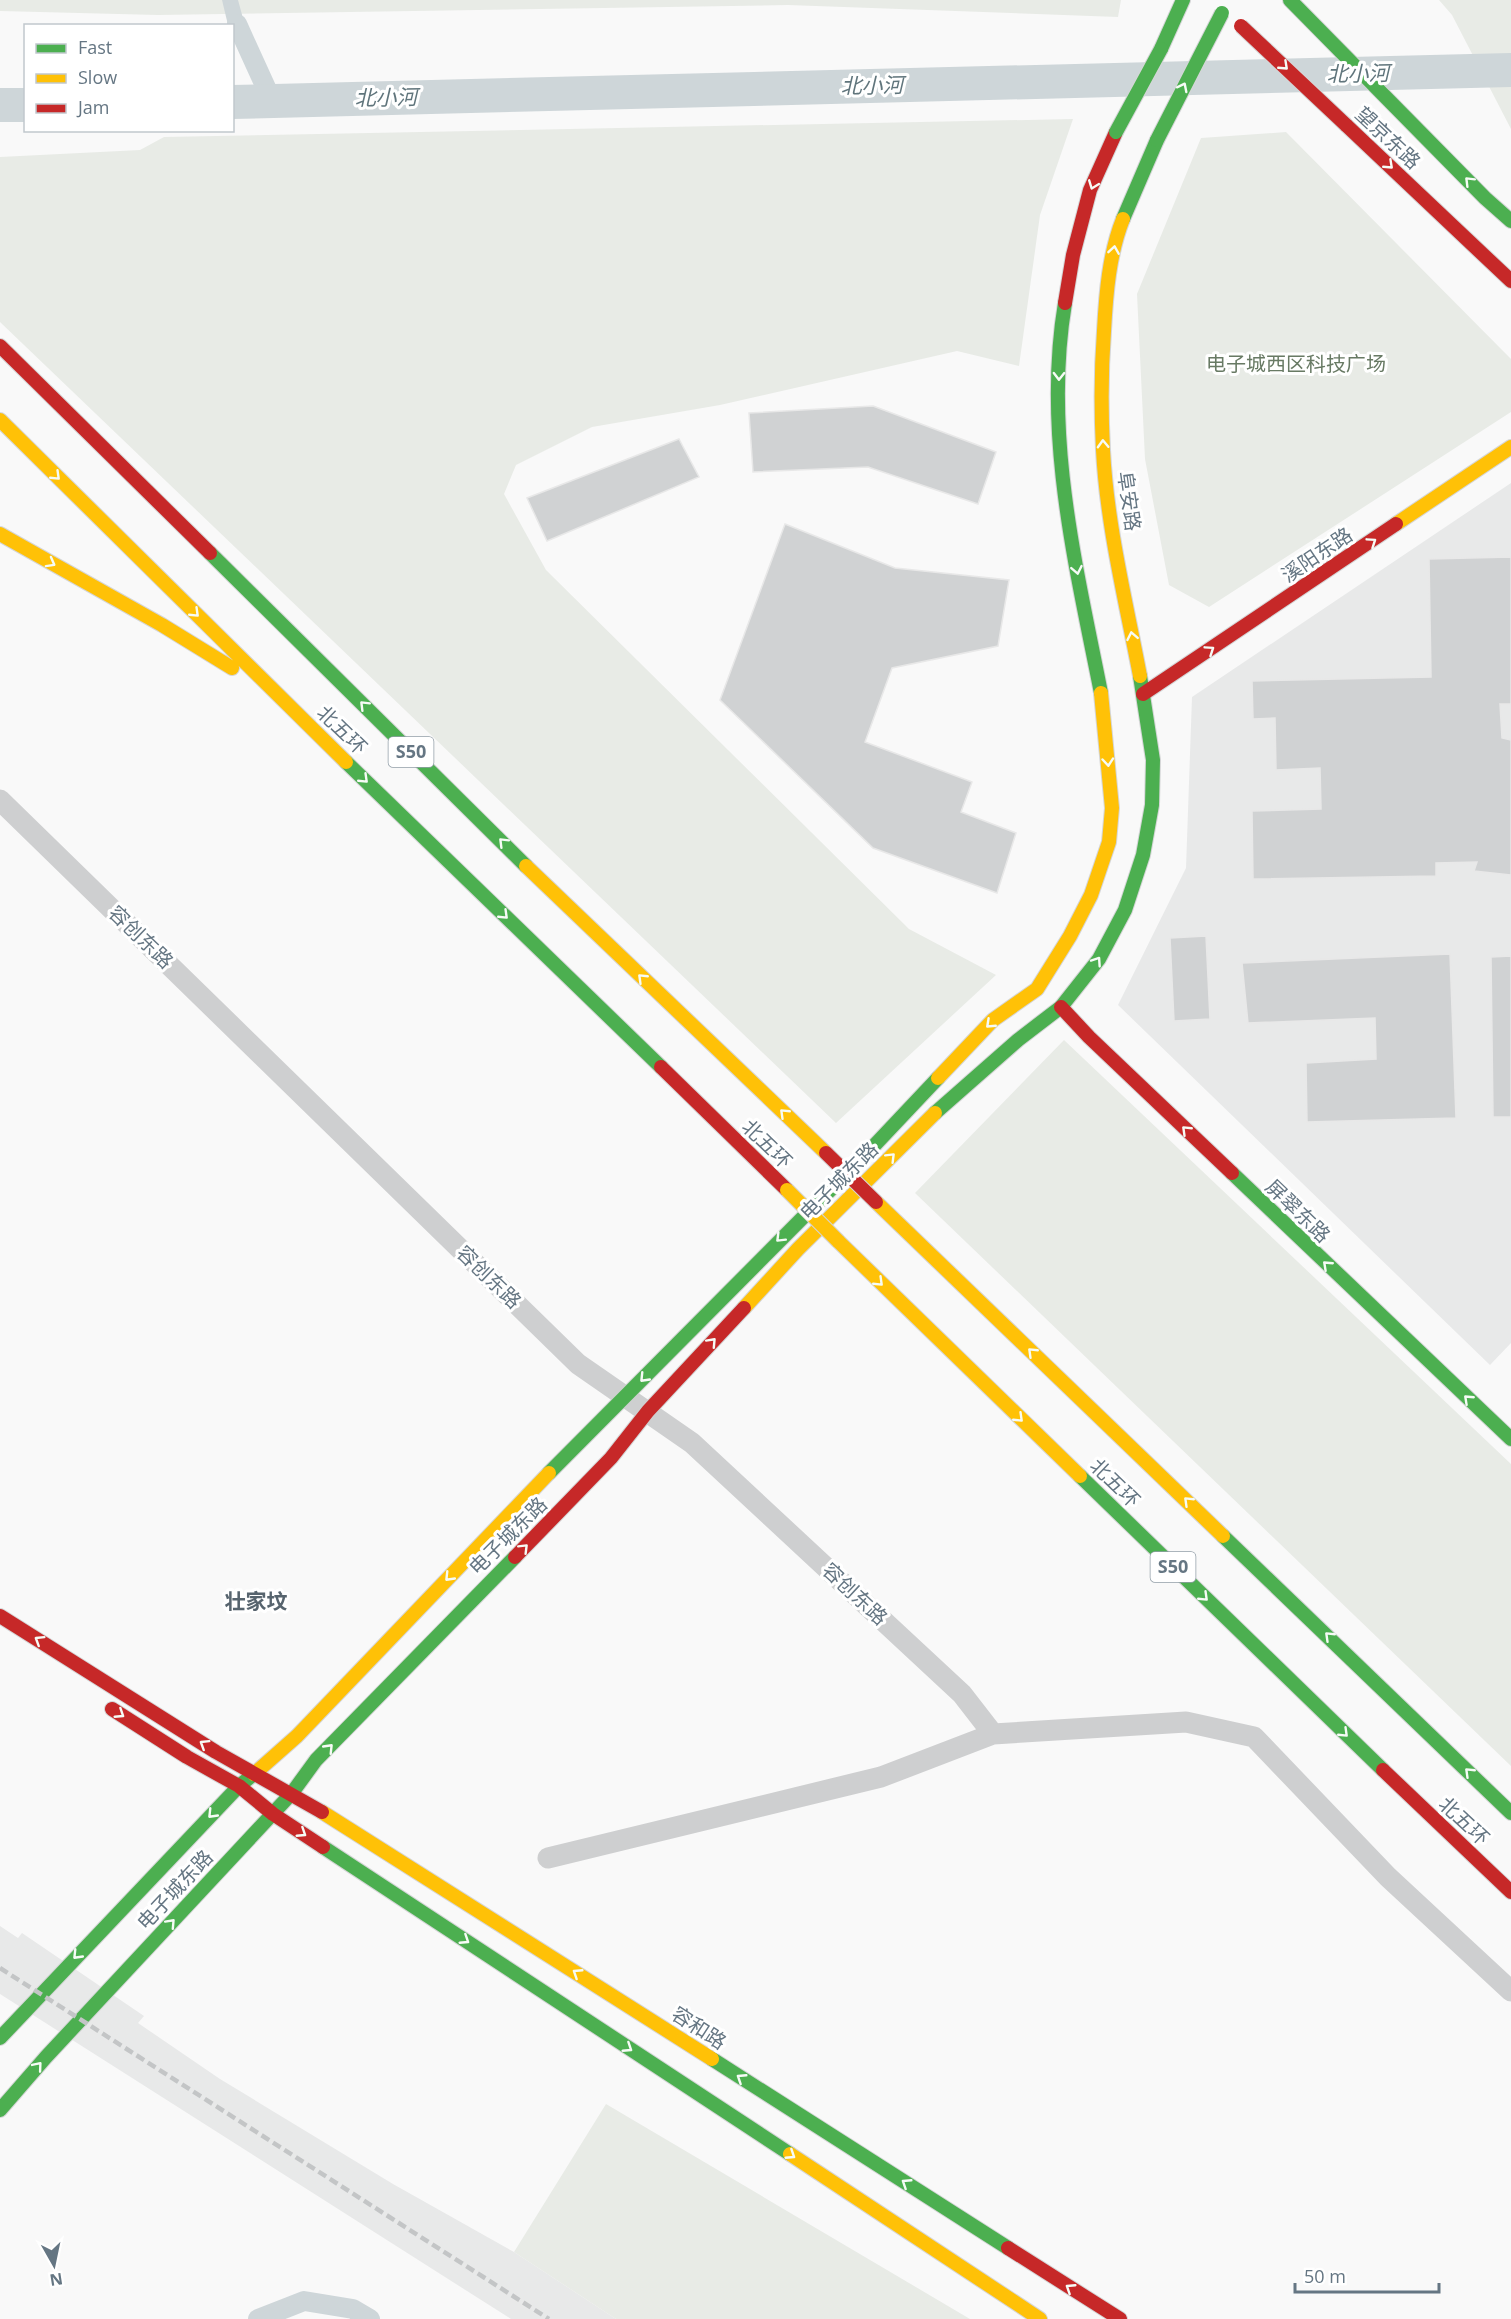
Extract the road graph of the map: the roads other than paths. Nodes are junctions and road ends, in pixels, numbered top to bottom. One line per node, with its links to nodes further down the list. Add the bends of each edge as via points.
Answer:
1 (1183, 0): 18 (main road, 电子城东路, one-way to 18, bridge, via 1090,190 1073,255 1061,327 1058,419 1069,520 1101,694 1112,808 1109,842 1091,895 1037,989 993,1020)
2 (1210, 0): 5 (main road, 望京东路)
3 (1229, 0): 5 (main road, 阜安路)
4 (1290, 0): 6 (main road, 望京东路, one-way to 4)
5 (1222, 13): 7 (main road, 望京东路, one-way to 7, bridge, via 1241,26); 14 (main road, 阜安路, one-way to 5, bridge, via 1111,520 1103,452 1101,379 1105,307 1115,239 1142,171)
6 (1511, 221)
7 (1511, 280)
8 (0, 346): 27 (main road, 北五环 / S50, one-way to 8, bridge, via 597,936)
9 (0, 420): 12 (main road, 北五环 / S50)
10 (0, 425): 12 (main road)
11 (1511, 447): 14 (main road, 溪阳东路, one-way to 11)
12 (37, 458): 15 (main road, 北五环 / S50, one-way to 15)
13 (0, 534): 15 (main road, one-way to 15, via 162,625)
14 (1143, 694): 17 (main road, 阜安路, one-way to 14, via 1099,959 1125,910 1143,855 1152,805 1153,760)
15 (283, 700): 30 (main road, 北五环 / S50, one-way to 30, bridge)
16 (0, 800): 18 (street, 容创东路, via 578,1364)
17 (1061, 1007): 19 (main road, 电子城东路, one-way to 17, via 798,1249 929,1118); 20 (main road, 屏翠东路, one-way to 17)
18 (626, 1396): 19 (street, 容创东路); 24 (main road, 电子城东路, one-way to 24, via 297,1736)
19 (648, 1411): 23 (street, 容创东路, via 692,1443 962,1694); 26 (main road, 电子城东路, one-way to 19, via 316,1760 611,1458)
20 (1511, 1439)
21 (0, 1616): 24 (main road, 容和路, one-way to 21)
22 (98, 1700): 25 (main road, one-way to 25)
23 (993, 1734): 29 (street, via 881,1777); 31 (street, via 1186,1722 1254,1737 1388,1877)
24 (254, 1774): 25 (main road, 电子城东路); 26 (main road, 容和路)
25 (238, 1786): 28 (main road); 32 (main road, 电子城东路, one-way to 32)
26 (292, 1793): 28 (main road, 电子城东路); 35 (main road, 容和路, one-way to 26)
27 (1511, 1813)
28 (273, 1814): 33 (main road, 电子城东路, one-way to 28); 34 (main road, one-way to 34)
29 (548, 1858)
30 (1511, 1892)
31 (1511, 1991)
32 (0, 2038)
33 (0, 2110)
34 (1040, 2319)
35 (1120, 2319)

